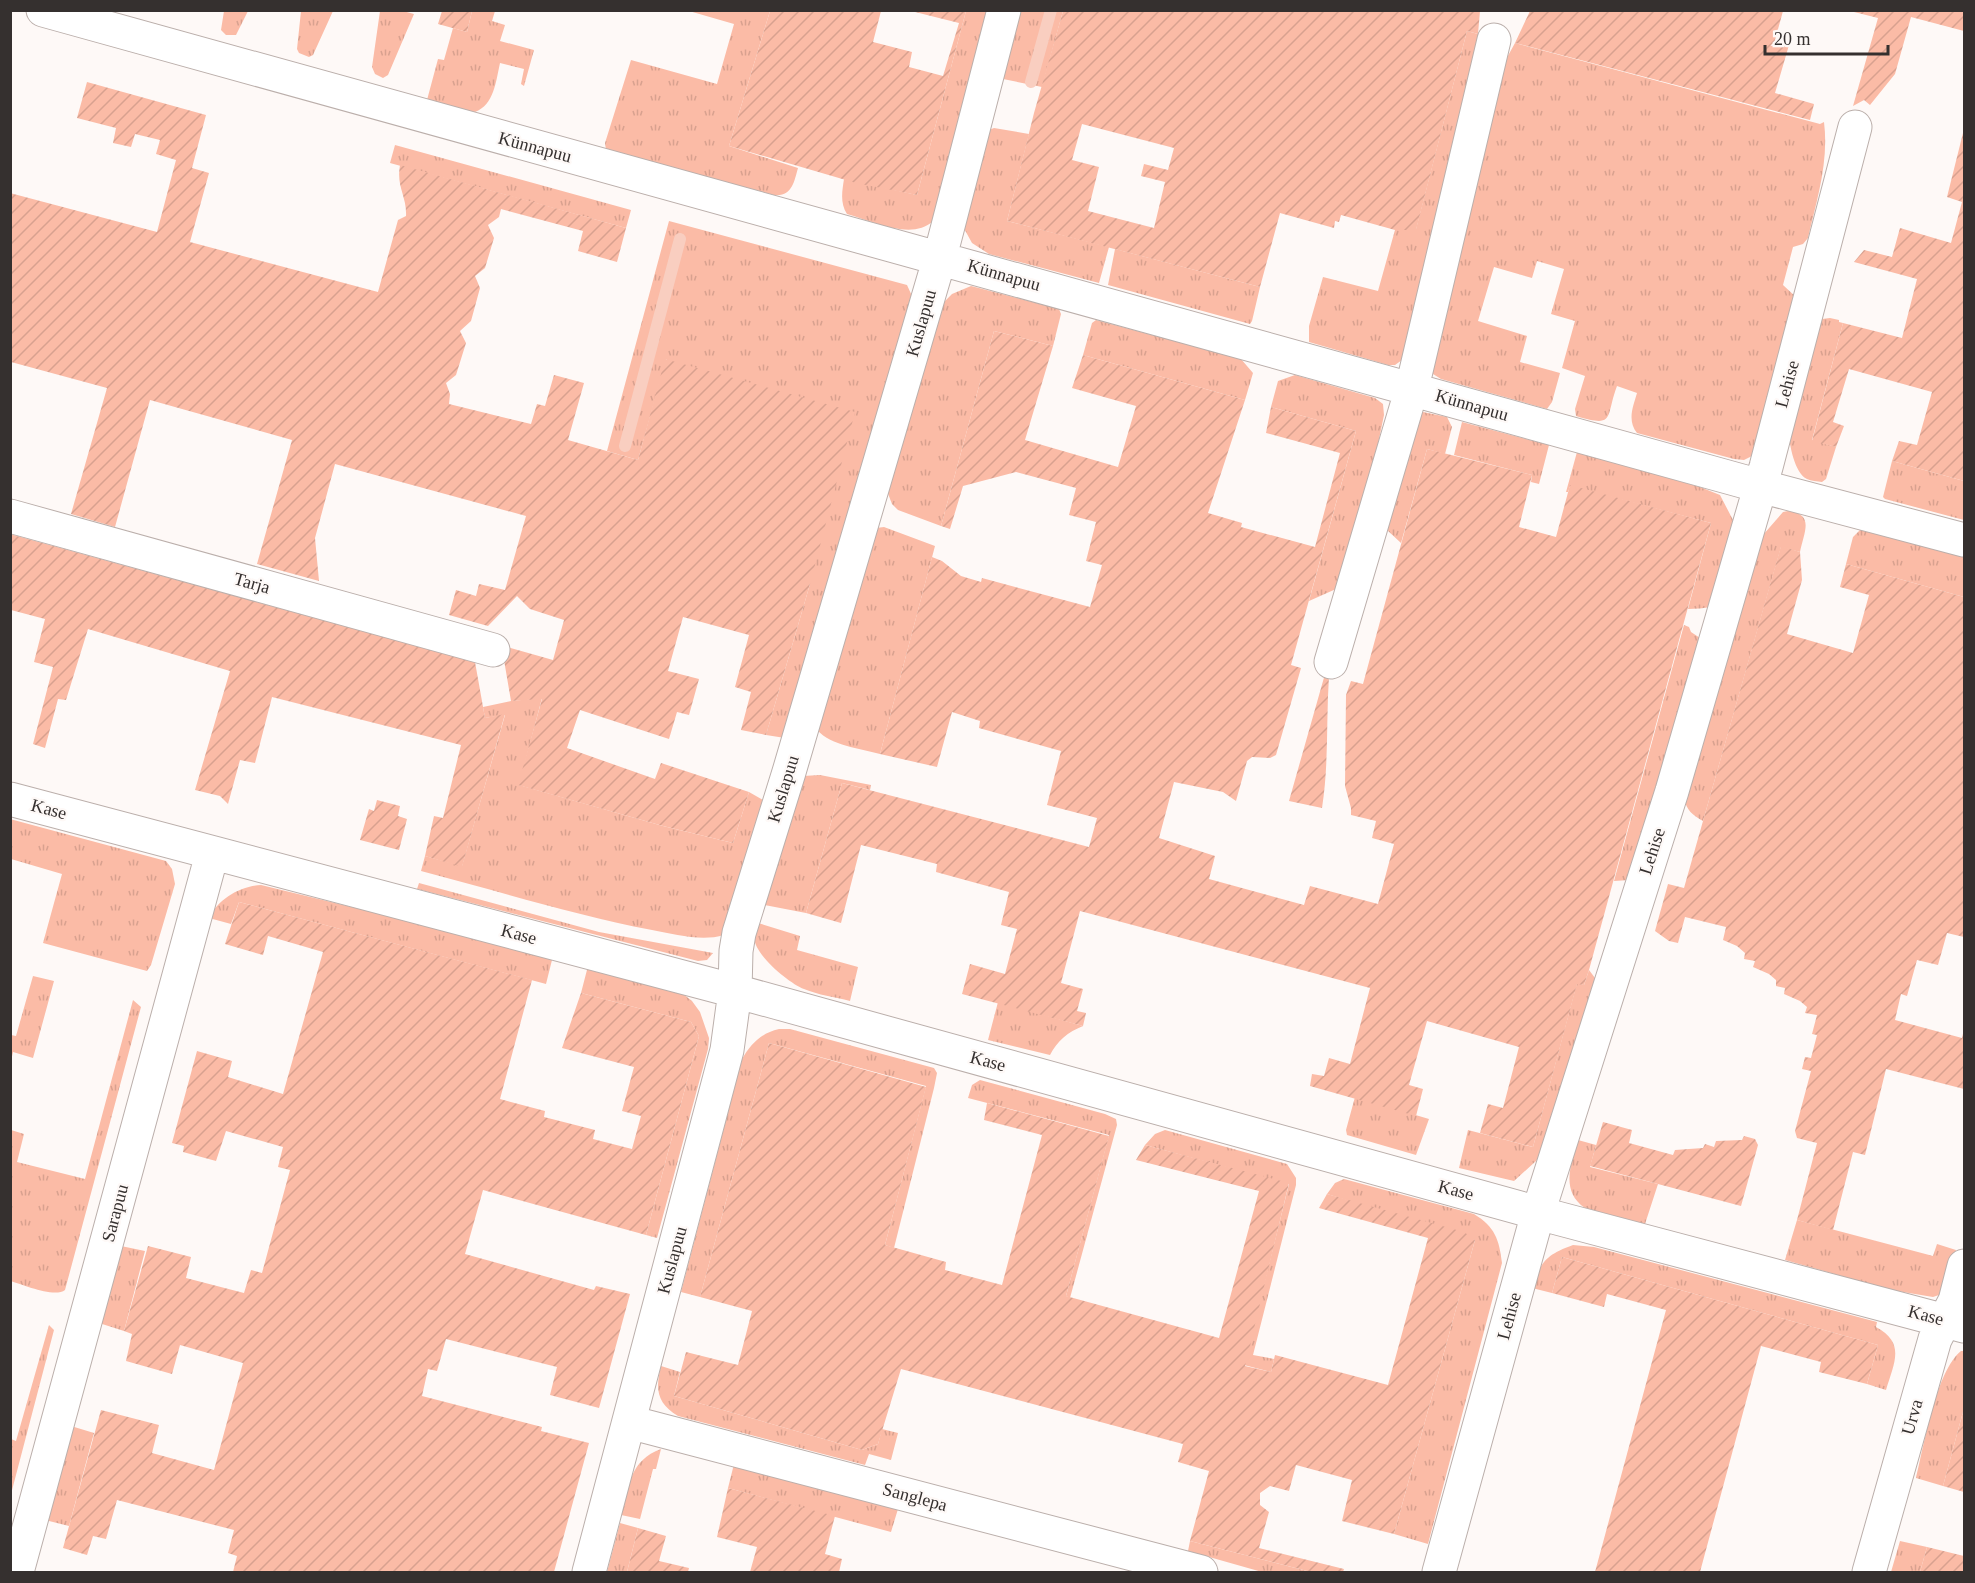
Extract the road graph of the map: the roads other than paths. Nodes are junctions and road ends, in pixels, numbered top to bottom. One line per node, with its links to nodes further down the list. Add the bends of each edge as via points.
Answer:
1 (43, 10): 5 (street, Künnapuu)
2 (1004, 10): 5 (street, Kuslapuu)
3 (1494, 40): 6 (street)
4 (1855, 127): 7 (street, Lehise)
5 (940, 257): 6 (street, Künnapuu); 14 (street, Kuslapuu, via 739,933)
6 (1412, 388): 7 (street, Künnapuu); 11 (street)
7 (1760, 486): 9 (street, Künnapuu); 15 (street, Lehise, via 1672,791)
8 (10, 516): 10 (street, Tarja)
9 (1965, 540)
10 (493, 650)
11 (1331, 662)
12 (10, 799): 13 (street, Kase)
13 (212, 854): 14 (street, Kase); 19 (street, Sarapuu)
14 (735, 991): 15 (street, Kase); 18 (street, Kuslapuu, via 727,1050)
15 (1538, 1213): 17 (street, Kase); 22 (street, Lehise)
16 (1965, 1266): 17 (street, Urva, via 1955,1301)
17 (1954, 1323): 23 (street, Urva, via 1935,1340)
18 (629, 1422): 20 (street, Kuslapuu); 21 (street, Sanglepa)
19 (17, 1572)
20 (589, 1572)
21 (1201, 1572)
22 (1439, 1572)
23 (1869, 1572)

